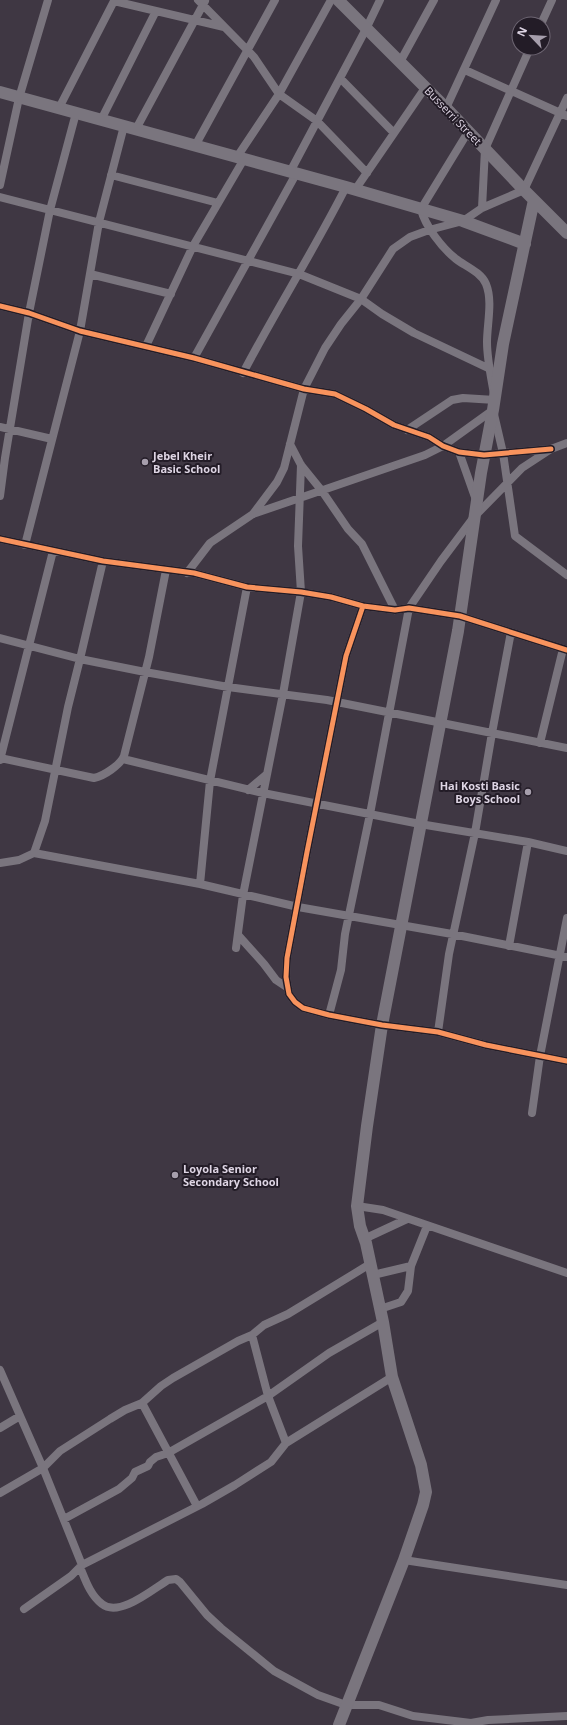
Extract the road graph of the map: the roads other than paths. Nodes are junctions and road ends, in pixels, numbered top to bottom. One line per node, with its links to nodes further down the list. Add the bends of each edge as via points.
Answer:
1 (48, 0): 25 (street)
2 (112, 0): 11 (street); 27 (street)
3 (275, 0): 16 (street)
4 (331, 0): 24 (street)
5 (338, 0): 15 (main road, Busserri Street)
6 (380, 0): 15 (street)
7 (434, 0): 18 (street)
8 (496, 0): 19 (street)
9 (552, 0): 12 (street)
10 (202, 1): 13 (street); 14 (street)
11 (156, 11): 13 (street); 31 (street)
12 (545, 16)
13 (196, 20): 14 (street); 34 (street)
14 (225, 27): 16 (street)
15 (366, 29): 18 (main road, Busserri Street); 20 (street)
16 (248, 50): 24 (street); 37 (street)
17 (526, 56): 22 (street)
18 (400, 62): 21 (main road, Busserri Street)
19 (464, 70): 22 (street); 28 (street)
20 (340, 78): 32 (street); 36 (street)
21 (425, 88): 28 (main road, Busserri Street); 36 (street)
22 (511, 90): 30 (street); 38 (street)
23 (0, 92): 25 (main road)
24 (279, 94): 32 (street); 39 (street)
25 (19, 98): 27 (main road); 43 (street)
26 (567, 98): 30 (street)
27 (59, 108): 29 (main road)
28 (446, 108): 35 (main road, Busserri Street)
29 (76, 113): 31 (main road); 51 (street)
30 (564, 115): 45 (street)
31 (101, 120): 33 (main road)
32 (317, 121): 40 (street); 41 (street)
33 (124, 126): 34 (main road); 42 (street)
34 (136, 129): 37 (main road)
35 (468, 132): 38 (main road, Busserri Street); 50 (street)
36 (394, 133): 41 (street)
37 (195, 146): 39 (main road)
38 (485, 150): 45 (main road, Busserri Street); 49 (street)
39 (241, 158): 40 (main road); 48 (street)
40 (293, 173): 44 (main road); 58 (street)
41 (366, 173): 44 (street)
42 (111, 175): 48 (street); 52 (street)
43 (0, 185)
44 (351, 189): 50 (main road); 60 (street)
45 (524, 190): 47 (main road, Busserri Street); 49 (street)
46 (0, 197): 51 (street)
47 (534, 200): 54 (main road, Busserri Street); 56 (main road)
48 (218, 203): 57 (street)
49 (482, 208): 53 (street)
50 (421, 209): 53 (main road); 55 (street)
51 (50, 210): 52 (street); 64 (street)
52 (99, 222): 57 (street); 59 (street)
53 (464, 222): 55 (street); 56 (main road)
54 (566, 229)
55 (429, 230): 62 (street, via 410,237 393,249); 68 (street, via 455,258 477,273 486,284)
56 (525, 244): 71 (main road, via 503,344)
57 (193, 246): 58 (street); 61 (street)
58 (247, 261): 60 (street); 67 (street)
59 (90, 274): 61 (street); 65 (street)
60 (299, 274): 62 (street); 69 (street)
61 (170, 294): 66 (street)
62 (361, 299): 68 (street, via 414,332); 70 (street, via 325,348)
63 (0, 306): 64 (street)
64 (29, 313): 65 (street); 73 (street)
65 (80, 331): 66 (street); 75 (street)
66 (146, 346): 67 (street)
67 (194, 358): 69 (street)
68 (490, 369): 71 (street)
69 (243, 373): 70 (street)
70 (304, 389): 74 (street, via 335,394); 77 (street)
71 (494, 405): 74 (street, via 463,398 452,400); 78 (street); 81 (street); 82 (main road)
72 (0, 427): 73 (street)
73 (10, 429): 75 (street); 86 (street)
74 (407, 430): 78 (street, via 429,437)
75 (52, 438): 92 (street)
76 (567, 443): 79 (street)
77 (290, 444): 83 (street); 89 (street, via 284,468 277,482)
78 (443, 446): 80 (street); 85 (street, via 425,455)
79 (551, 449): 81 (street); 84 (street, via 522,468)
80 (459, 452): 82 (street); 88 (street)
81 (503, 454): 82 (street); 84 (street)
82 (484, 455): 88 (main road)
83 (301, 465): 85 (street); 87 (street)
84 (507, 483): 90 (street); 97 (street, via 515,536)
85 (322, 491): 87 (street); 102 (street, via 348,529 362,544)
86 (0, 496)
87 (300, 498): 89 (street); 99 (street, via 298,546)
88 (477, 503): 90 (main road)
89 (253, 514): 96 (street, via 210,543)
90 (474, 517): 101 (street); 103 (main road)
91 (0, 539): 92 (street)
92 (25, 545): 93 (street)
93 (52, 551): 94 (street); 106 (street)
94 (102, 561): 95 (street); 108 (street)
95 (166, 570): 96 (street); 109 (street)
96 (187, 573): 98 (street)
97 (567, 575)
98 (247, 587): 99 (street); 110 (street)
99 (301, 592): 100 (street, via 331,596); 111 (street)
100 (363, 606): 102 (street); 112 (street, via 346,656)
101 (409, 608): 102 (street); 103 (street); 113 (street)
102 (394, 610)
103 (460, 616): 104 (street); 114 (main road)
104 (511, 632): 107 (street); 115 (street)
105 (0, 638): 106 (street)
106 (29, 645): 108 (street); 118 (street)
107 (565, 649): 116 (street)
108 (80, 659): 109 (street); 120 (street)
109 (145, 672): 110 (street); 119 (street)
110 (228, 687): 111 (street); 122 (street)
111 (283, 694): 112 (street); 121 (street)
112 (336, 702): 113 (street); 125 (street)
113 (389, 712): 114 (street); 126 (street)
114 (440, 723): 115 (street); 127 (main road)
115 (492, 733): 116 (street); 128 (street)
116 (540, 743): 117 (street)
117 (567, 748)
118 (0, 759): 120 (street)
119 (123, 759): 120 (street, via 102,776 94,778); 122 (street)
120 (55, 770): 131 (street, via 45,821)
121 (267, 774): 123 (street); 124 (street)
122 (210, 781): 123 (street); 133 (street)
123 (248, 790): 124 (street)
124 (263, 793): 125 (street); 134 (street)
125 (316, 804): 126 (street); 135 (street)
126 (370, 814): 127 (street); 136 (street)
127 (420, 824): 128 (street); 138 (main road)
128 (475, 833): 129 (street); 139 (street)
129 (528, 842): 130 (street); 141 (street)
130 (567, 851)
131 (34, 854): 132 (street); 133 (street)
132 (0, 863)
133 (200, 884): 134 (street)
134 (243, 895): 135 (street); 140 (street)
135 (298, 907): 136 (street); 144 (street, via 287,958)
136 (349, 915): 138 (street); 145 (street, via 341,970)
137 (567, 918): 143 (street)
138 (401, 925): 139 (street); 146 (main road)
139 (452, 934): 141 (street); 147 (street)
140 (238, 935): 142 (street); 144 (street, via 276,980)
141 (509, 946): 143 (street)
142 (236, 948)
143 (564, 956): 148 (street)
144 (288, 988): 145 (street, via 289,994 303,1008)
145 (329, 1015): 146 (street)
146 (382, 1025): 147 (street); 151 (main road)
147 (438, 1032): 148 (street)
148 (540, 1056): 149 (street); 150 (street)
149 (567, 1061)
150 (532, 1113)
151 (357, 1206): 152 (street, via 383,1210); 154 (main road)
152 (407, 1219): 153 (street); 154 (street)
153 (427, 1226): 155 (street); 157 (street)
154 (364, 1239): 156 (main road)
155 (411, 1266): 156 (street); 158 (street, via 408,1291 401,1302)
156 (372, 1269): 158 (main road); 160 (street, via 297,1307)
157 (567, 1273)
158 (380, 1309): 159 (main road)
159 (383, 1322): 162 (main road); 163 (street, via 329,1353)
160 (252, 1334): 163 (street); 164 (street, via 173,1378)
161 (0, 1370): 165 (street)
162 (392, 1377): 167 (street); 173 (main road, via 421,1465 426,1492)
163 (268, 1396): 167 (street); 168 (street)
164 (142, 1403): 168 (street); 169 (street, via 125,1410 60,1451)
165 (20, 1416): 166 (street); 169 (street)
166 (0, 1428)
167 (286, 1443): 171 (street, via 271,1462)
168 (168, 1453): 171 (street); 172 (street, via 156,1457 148,1466 134,1472 132,1478 119,1489)
169 (43, 1468): 170 (street); 172 (street)
170 (0, 1493)
171 (197, 1506): 174 (street)
172 (64, 1519): 174 (street)
173 (404, 1560): 175 (street); 177 (main road)
174 (81, 1566): 176 (street); 177 (street, via 89,1588 107,1607 128,1605 168,1580 176,1579 207,1615 274,1671 318,1695)
175 (567, 1585)
176 (24, 1609)
177 (346, 1705): 178 (street, via 379,1705 413,1716 471,1723); 179 (main road)
178 (567, 1716)
179 (339, 1725)

